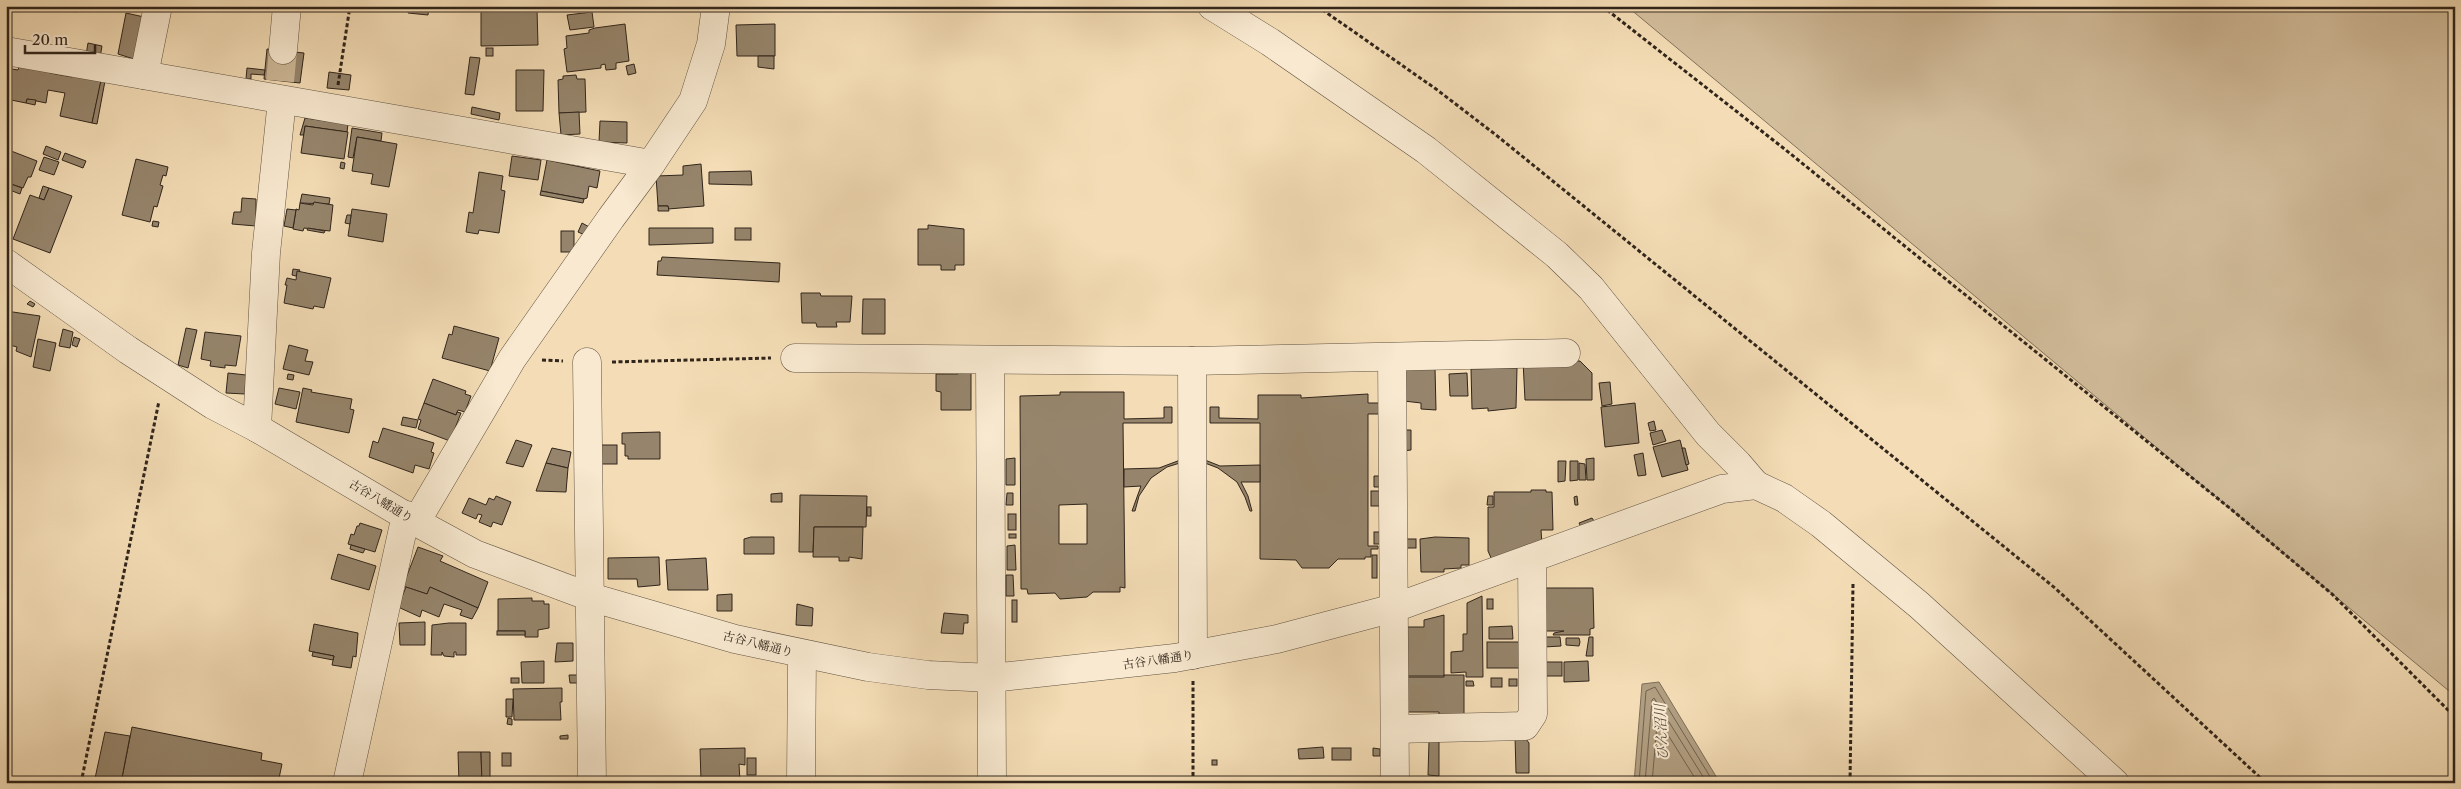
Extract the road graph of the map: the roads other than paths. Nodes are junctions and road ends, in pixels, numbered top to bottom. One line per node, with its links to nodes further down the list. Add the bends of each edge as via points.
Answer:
1 (158, 6): 7 (street)
2 (287, 6): 5 (street)
3 (716, 6): 9 (street, via 711,44 693,101)
4 (1212, 6): 18 (street, via 1419,145 1557,255 1591,288 1708,434)
5 (283, 50)
6 (6, 51): 7 (street)
7 (144, 75): 8 (street)
8 (280, 93): 9 (street, via 335,108); 17 (street, via 266,253)
9 (651, 164): 19 (street, via 512,359)
10 (6, 263): 17 (street, 古谷八幡通り, via 128,350 213,405)
11 (1566, 353): 13 (street)
12 (796, 358): 14 (street)
13 (1392, 358): 15 (street); 22 (street)
14 (990, 360): 15 (street); 25 (street)
15 (1192, 361): 24 (street)
16 (587, 362): 21 (street)
17 (257, 428): 19 (street, 古谷八幡通り)
18 (1756, 484): 20 (street, 古谷八幡通り, via 1722,489); 27 (street, via 1784,498 1822,524 1919,605)
19 (412, 519): 21 (street, 古谷八幡通り, via 475,554); 28 (street)
20 (1532, 558): 22 (street, 古谷八幡通り); 26 (street, via 1533,714 1525,726)
21 (590, 597): 23 (street, 古谷八幡通り, via 735,639); 29 (street)
22 (1394, 608): 24 (street, 古谷八幡通り, via 1277,639); 26 (street)
23 (802, 654): 25 (street, 古谷八幡通り, via 868,668); 30 (street)
24 (1193, 655): 25 (street, 古谷八幡通り)
25 (992, 678): 31 (street)
26 (1395, 729): 32 (street)
27 (2105, 779)
28 (347, 783)
29 (592, 783)
30 (801, 783)
31 (992, 783)
32 (1395, 783)

